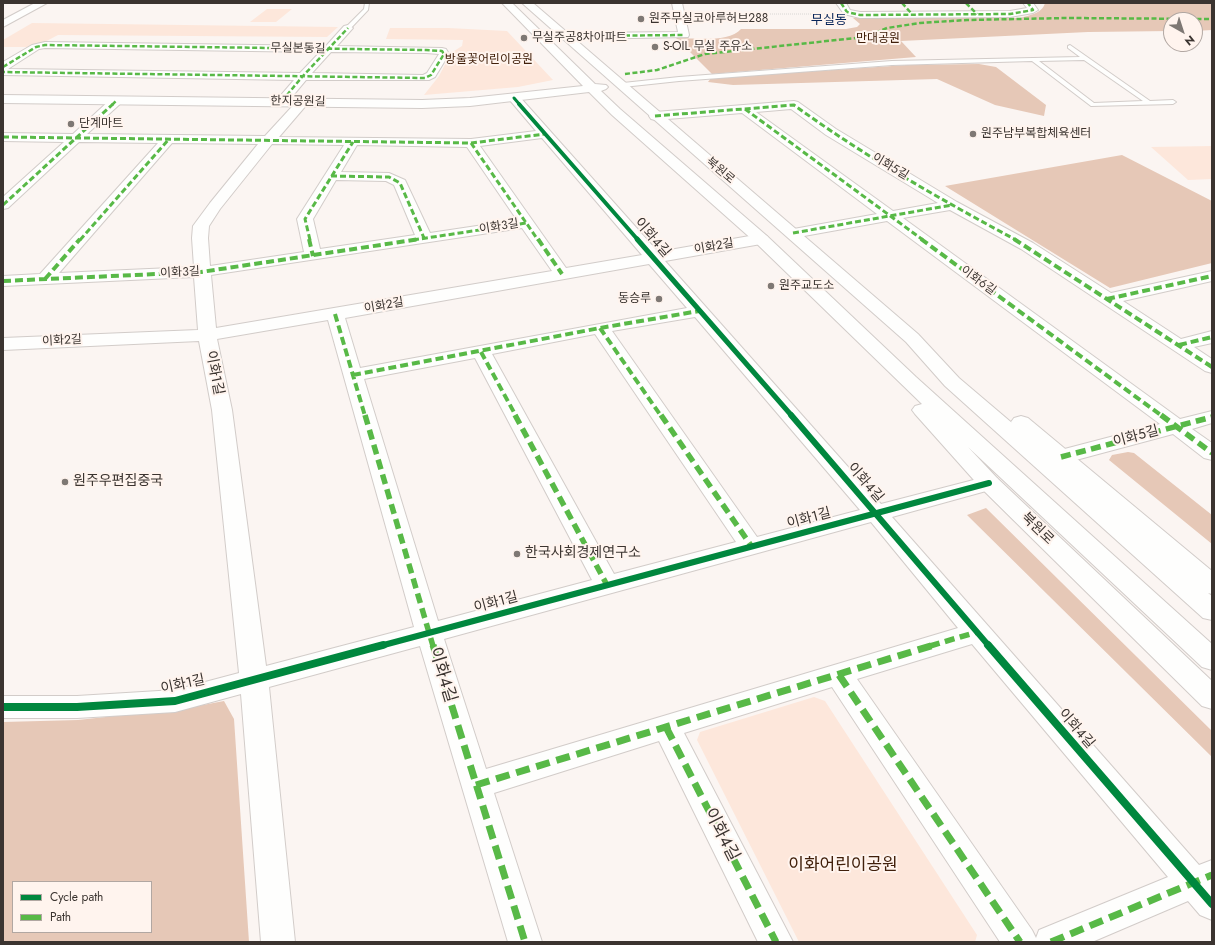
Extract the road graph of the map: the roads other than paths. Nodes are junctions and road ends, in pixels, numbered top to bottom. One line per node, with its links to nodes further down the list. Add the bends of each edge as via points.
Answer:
1 (42, 3): 12 (street)
2 (367, 3): 13 (lane, via 366,9)
3 (507, 3): 23 (street, 북원로)
4 (527, 3): 22 (street, 북원로)
5 (677, 3): 14 (street, via 684,35)
6 (841, 3): 10 (street, via 847,12 860,15)
7 (902, 3): 10 (street)
8 (966, 3): 11 (street)
9 (1028, 3): 11 (street, via 1033,10 1021,13)
10 (912, 14): 11 (street)
11 (978, 14)
12 (3, 24)
13 (348, 28): 16 (street)
14 (580, 36)
15 (1070, 47): 17 (lane)
16 (329, 49): 19 (street, 무실본동길, via 45,45 36,47); 21 (street); 21 (street, 무실본동길, via 426,50 444,54 431,75 425,78)
17 (1086, 58): 18 (lane); 29 (lane)
18 (1034, 60): 22 (lane, via 892,63); 29 (lane, via 1092,105)
19 (3, 67)
20 (3, 72): 21 (street, 무실본동길)
21 (302, 76): 27 (street, 무실본동길)
22 (623, 85): 23 (street, 한지공원길); 31 (street, 북원로)
23 (592, 88): 24 (street, 한지공원길); 46 (street, 북원로)
24 (514, 98): 27 (street, 한지공원길, via 422,104); 32 (street, 이화4길)
25 (3, 99): 26 (street, 한지공원길)
26 (116, 101): 27 (street, 한지공원길); 34 (street)
27 (293, 101): 36 (street, 이화1길)
28 (1173, 102): 29 (lane)
29 (1149, 103)
30 (745, 109): 31 (street, 이화5길); 41 (street, 이화5길, via 794,105 831,132); 42 (street, 이화6길)
31 (655, 116): 44 (street, 북원로)
32 (545, 134): 38 (street); 48 (street, 이화4길)
33 (3, 136): 34 (street)
34 (77, 137): 35 (street); 40 (street)
35 (169, 139): 36 (street); 52 (street)
36 (268, 141): 37 (street); 49 (street, 이화1길, via 201,226)
37 (353, 142): 38 (street); 39 (street)
38 (471, 143): 43 (street, 이화3길)
39 (331, 176): 45 (street, via 389,177 400,183); 47 (street, via 305,219)
40 (3, 205)
41 (952, 205): 42 (street, 이화2길); 54 (street, 이화5길, via 1026,246)
42 (889, 216): 44 (street, 이화2길); 68 (street, 이화6길)
43 (526, 222): 45 (street, 이화3길); 50 (street, 이화3길)
44 (793, 233): 46 (street, 이화2길); 60 (street, 북원로)
45 (424, 238): 47 (street, 이화3길)
46 (761, 239): 48 (street, 이화2길); 63 (street, 북원로)
47 (313, 256): 49 (street, 이화3길)
48 (654, 258): 50 (street, 이화2길); 55 (street, 이화4길)
49 (201, 272): 52 (street, 이화3길); 58 (street, 이화1길)
50 (562, 274): 56 (street, 이화2길)
51 (1212, 276): 54 (street)
52 (45, 279): 53 (street, 이화3길)
53 (3, 281)
54 (1107, 299): 62 (street, 이화5길)
55 (699, 312): 57 (street); 72 (street, 이화4길)
56 (334, 314): 58 (street, 이화2길); 66 (street)
57 (600, 328): 64 (street); 73 (street)
58 (207, 334): 61 (street, 이화2길); 81 (street, 이화1길, via 222,410)
59 (1212, 337): 62 (street)
60 (912, 338): 70 (street, 북원로, via 971,379); 76 (street, 북원로, via 952,382)
61 (3, 344)
62 (1179, 345): 65 (street, 이화5길)
63 (875, 349): 71 (street, 북원로, via 904,391); 79 (street, 북원로)
64 (481, 352): 66 (street); 74 (street)
65 (1212, 367)
66 (353, 375): 78 (street)
67 (1212, 417): 68 (street, 이화5길)
68 (1176, 426): 69 (street, 이화6길); 70 (street, 이화5길)
69 (1212, 453)
70 (1061, 457): 75 (street, 북원로)
71 (989, 483): 72 (street, 이화1길); 82 (street, 북원로)
72 (876, 513): 73 (street, 이화1길); 77 (street, 이화4길)
73 (752, 546): 74 (street, 이화1길)
74 (607, 585): 78 (street, 이화1길)
75 (1212, 585)
76 (1212, 611)
77 (977, 632): 80 (street); 86 (street, 이화4길)
78 (429, 633): 81 (street, 이화1길); 85 (street, 이화4길)
79 (1212, 660)
80 (839, 674): 84 (street); 90 (street)
81 (254, 680): 83 (street, 이화1길, via 174,701 77,707); 87 (street, 이화1길)
82 (1212, 698)
83 (3, 707)
84 (666, 727): 85 (street); 89 (street, 이화4길)
85 (476, 785): 88 (street, 이화4길)
86 (1206, 887): 91 (street)
87 (278, 942)
88 (525, 942)
89 (776, 942)
90 (1020, 942)
91 (1051, 942)

